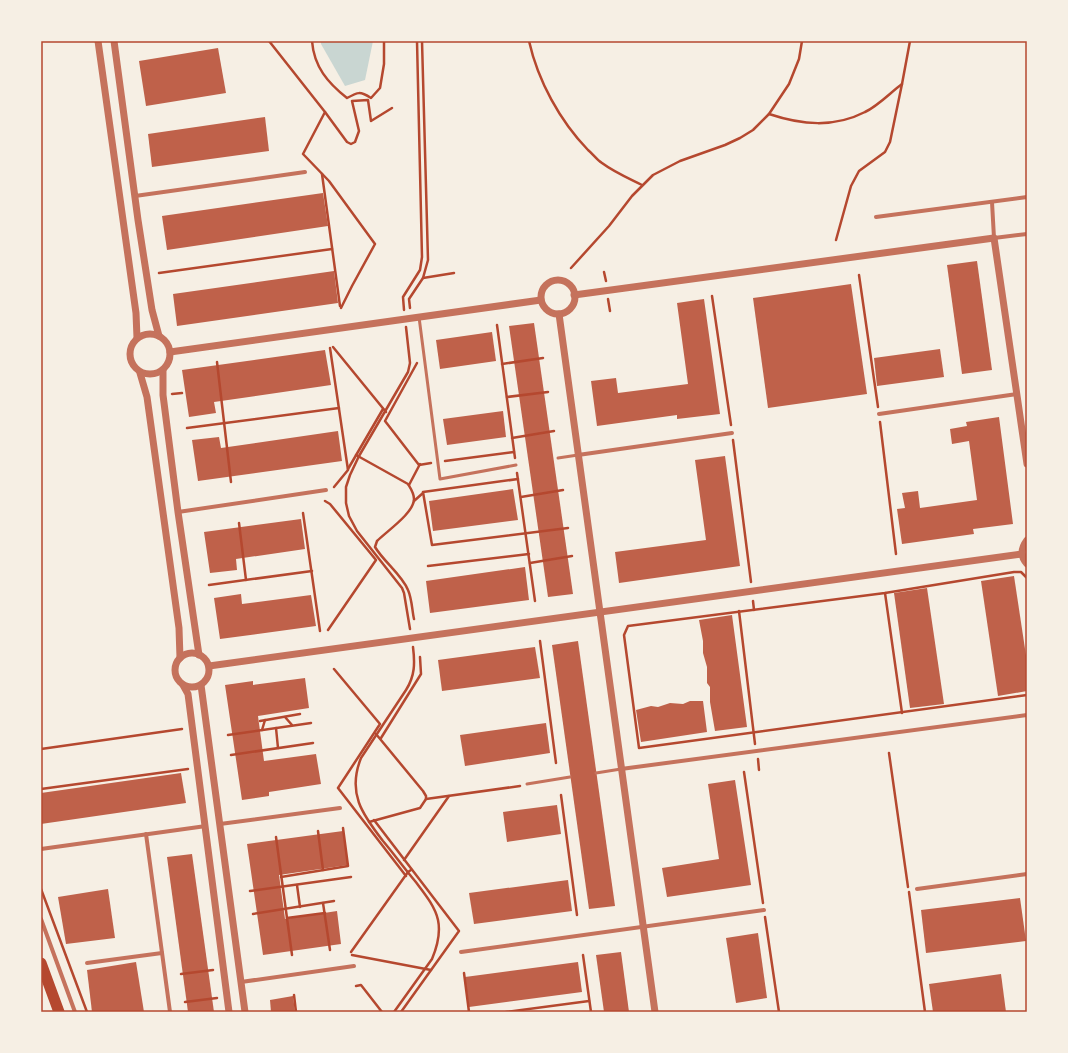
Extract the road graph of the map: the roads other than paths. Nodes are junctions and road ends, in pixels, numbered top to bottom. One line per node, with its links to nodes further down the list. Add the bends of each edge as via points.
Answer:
1 (98, 41): 15 (street, via 136,313)
2 (114, 41): 4 (street)
3 (305, 172): 4 (street)
4 (135, 196): 14 (street, via 152,310)
5 (1027, 197): 6 (street)
6 (992, 202): 7 (street); 9 (street)
7 (876, 217)
8 (1027, 234): 9 (street)
9 (994, 238): 10 (street); 19 (street)
10 (574, 295): 11 (street, via 568,284 555,280 544,287); 12 (street, via 571,308)
11 (541, 300): 12 (street, via 544,308); 13 (street)
12 (559, 314): 22 (street)
13 (419, 317): 16 (street); 25 (lane, via 440,479)
14 (159, 336): 15 (street, via 144,334); 16 (street, via 167,343)
15 (137, 338): 18 (street, via 130,346 129,356 132,366)
16 (170, 352): 17 (street, via 170,359)
17 (163, 370): 18 (street, via 156,374); 27 (street, via 163,395)
18 (140, 373): 33 (street, via 148,404 179,628)
19 (1017, 394): 20 (street); 24 (street)
20 (879, 414)
21 (732, 433): 22 (street)
22 (578, 454): 23 (lane); 31 (street)
23 (558, 458)
24 (1027, 464)
25 (516, 465)
26 (326, 490): 27 (street)
27 (178, 512): 32 (street)
28 (1027, 540): 29 (street, via 1022,547)
29 (1022, 554): 30 (street); 31 (street)
30 (1027, 564)
31 (600, 612): 34 (street); 38 (street)
32 (199, 655): 33 (street, via 189,654); 34 (street, via 207,661)
33 (180, 658): 35 (street, via 175,672)
34 (208, 666): 36 (street, via 208,677)
35 (183, 684): 36 (street, via 192,687); 44 (street, via 188,694)
36 (201, 685): 43 (street)
37 (1027, 715): 38 (street)
38 (621, 769): 39 (lane); 51 (street)
39 (596, 773)
40 (570, 777): 41 (lane)
41 (526, 784)
42 (340, 808): 43 (street)
43 (220, 824): 57 (street)
44 (206, 826): 45 (street); 61 (street)
45 (146, 834): 46 (street); 53 (street)
46 (41, 849)
47 (1027, 874): 48 (street)
48 (917, 889)
49 (764, 910): 51 (street)
50 (41, 919): 59 (street)
51 (643, 927): 52 (street); 63 (street)
52 (461, 952)
53 (162, 953): 55 (street); 60 (street)
54 (41, 963): 58 (highway)
55 (87, 963)
56 (354, 966): 57 (street)
57 (241, 982): 62 (street)
58 (59, 1012)
59 (75, 1012)
60 (170, 1012)
61 (229, 1012)
62 (245, 1012)
63 (655, 1012)

